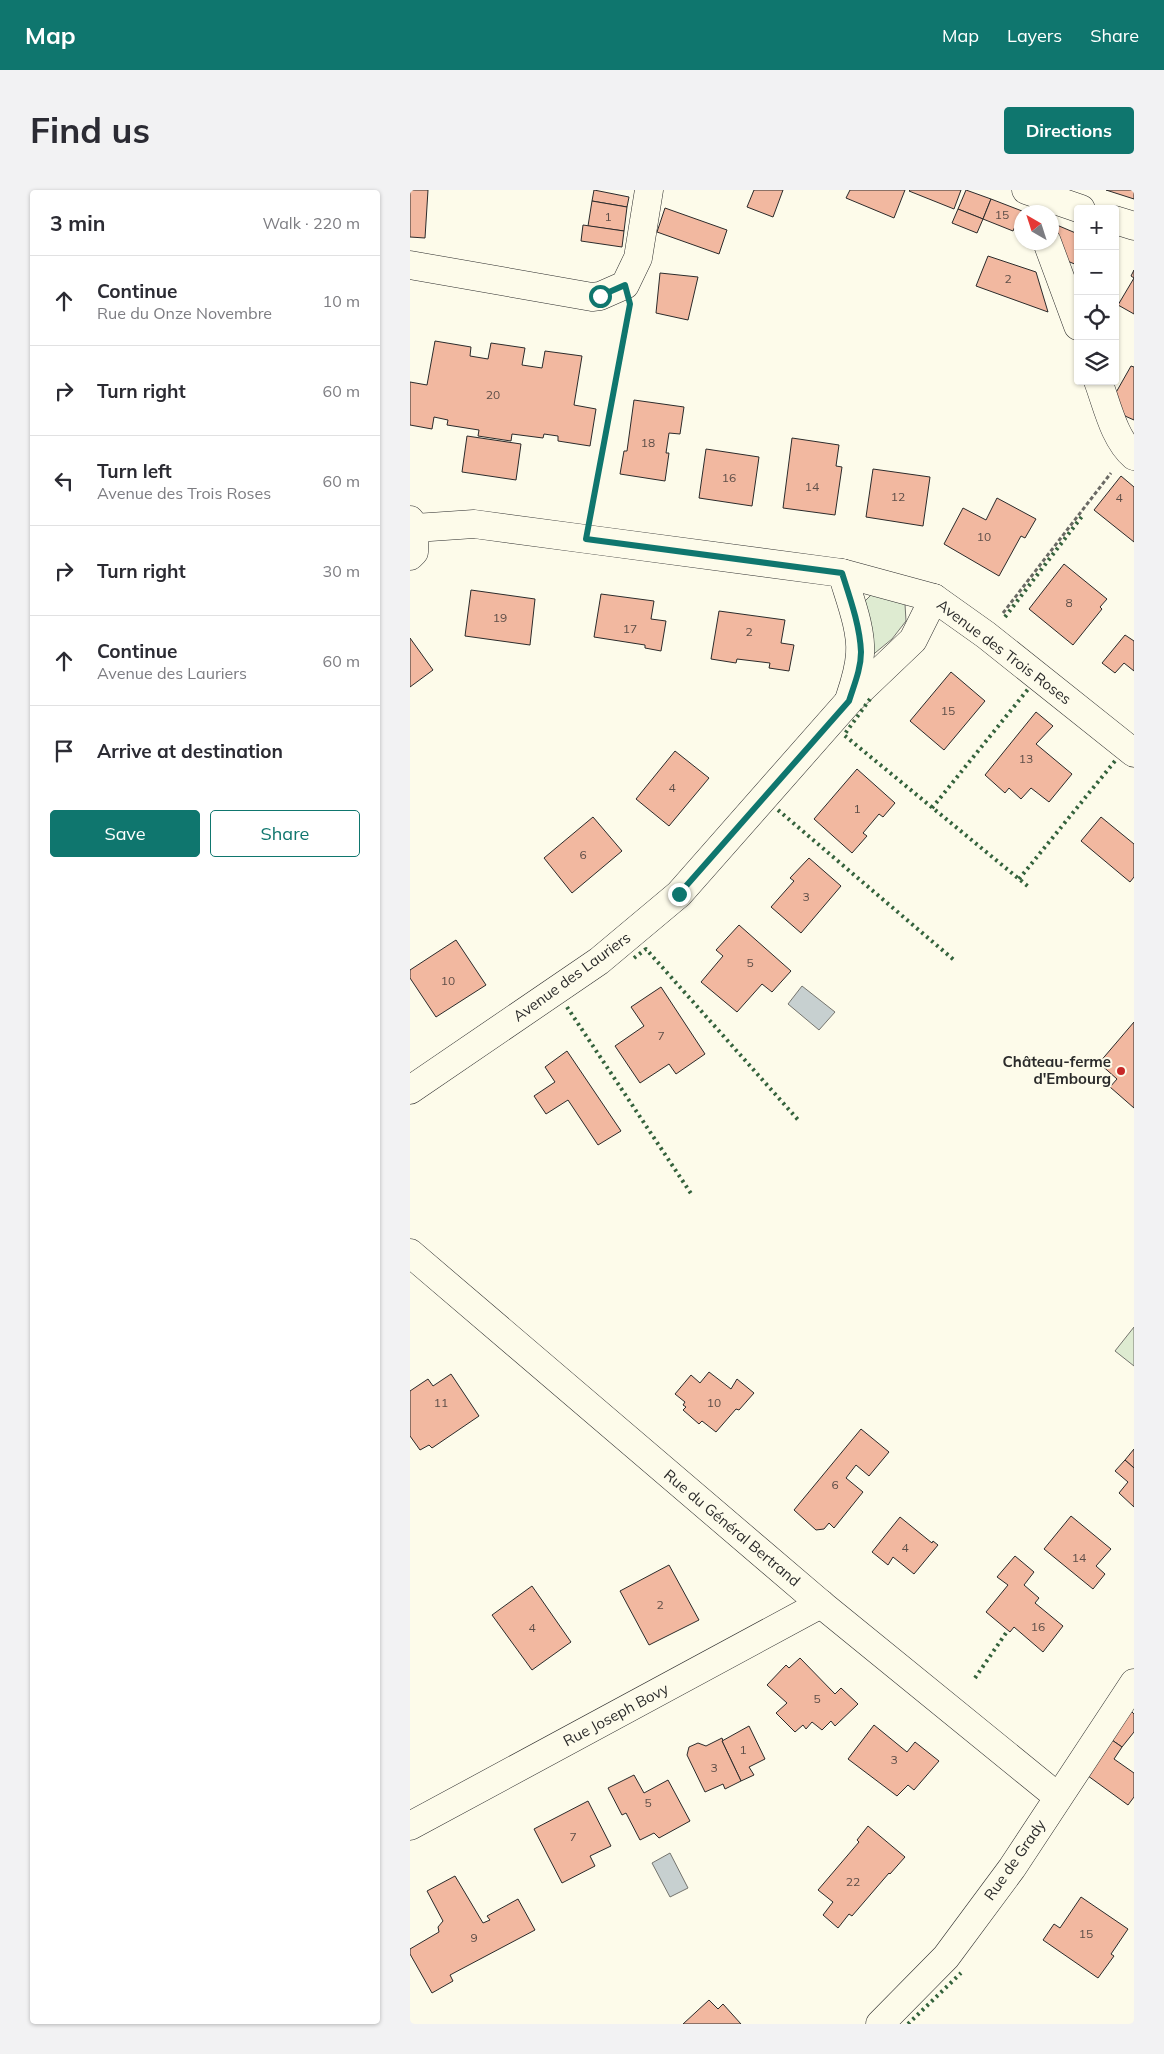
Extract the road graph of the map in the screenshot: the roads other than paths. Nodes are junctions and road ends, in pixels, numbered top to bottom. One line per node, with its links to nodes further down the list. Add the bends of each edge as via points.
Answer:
1 (649, 190): 7 (street, via 638,258 625,285 600,296)
2 (1030, 198): 3 (street)
3 (1074, 207)
4 (1119, 221): 5 (street)
5 (1134, 226)
6 (1050, 250): 8 (street)
7 (410, 265)
8 (1074, 315)
9 (1099, 385): 10 (street, via 1115,429)
10 (1134, 456)
11 (413, 524): 12 (street, via 414,552); 13 (street, Avenue des Trois Roses, via 474,524)
12 (410, 556)
13 (842, 573): 14 (street, Avenue des Trois Roses); 15 (street, via 855,616 861,652)
14 (934, 598): 15 (street, Avenue des Lauriers, via 913,640); 16 (street, Avenue des Trois Roses, via 986,635)
15 (849, 701): 17 (street, Avenue des Lauriers, via 679,894 599,961)
16 (1134, 753)
17 (410, 1090)
18 (410, 1253): 19 (street, Rue du Général Bertrand)
19 (821, 1604): 21 (street, Rue du Général Bertrand); 22 (street, Rue Joseph Bovy)
20 (1134, 1683): 21 (street, Rue de Grady)
21 (1058, 1797): 23 (street, Rue de Grady, via 1012,1868 946,1956)
22 (410, 1826)
23 (880, 2024)

